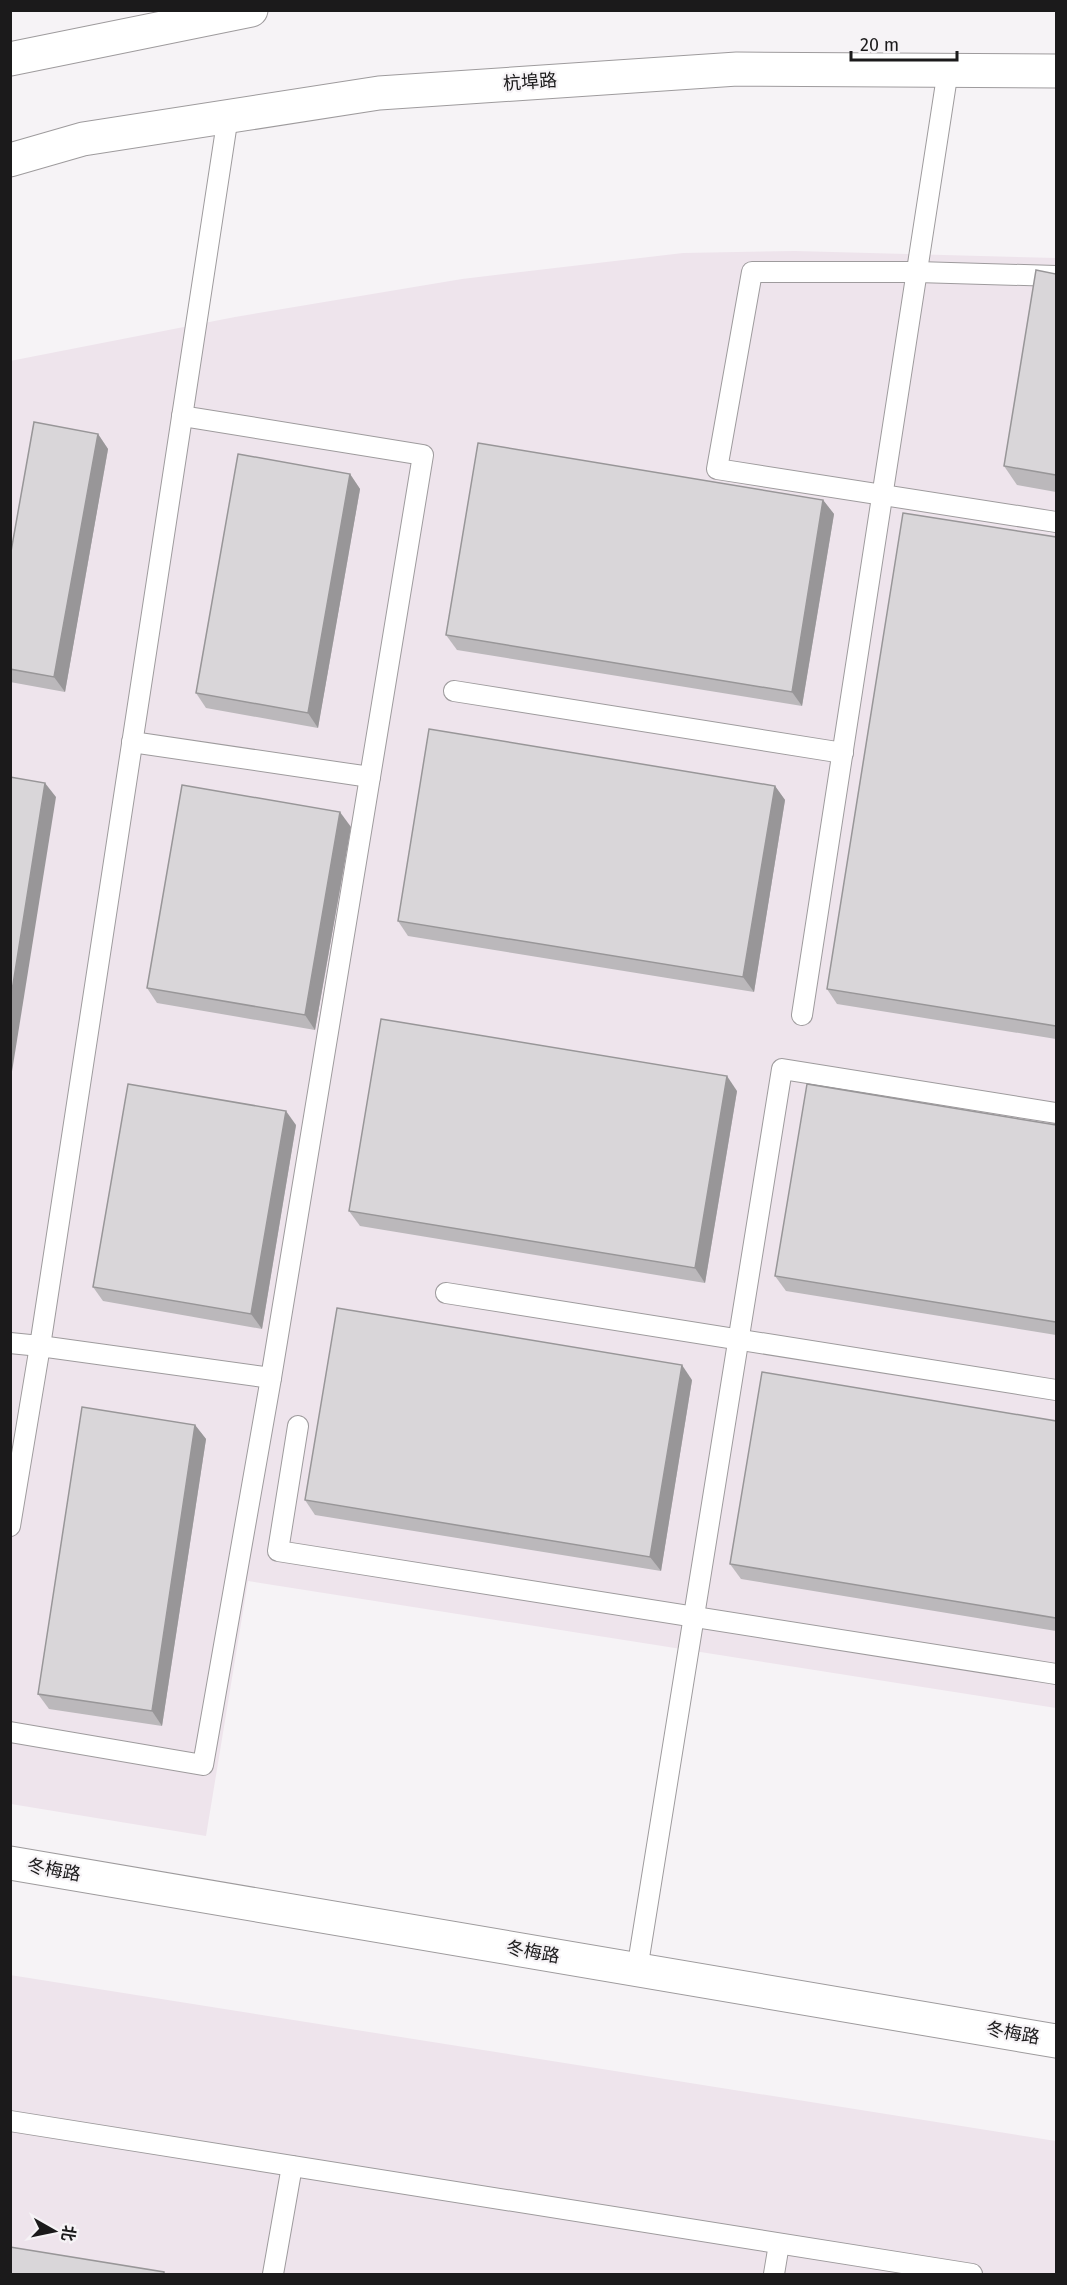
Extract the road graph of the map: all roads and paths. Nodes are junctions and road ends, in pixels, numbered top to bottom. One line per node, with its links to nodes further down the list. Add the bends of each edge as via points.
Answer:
1 (251, 10): 2 (main road)
2 (10, 58)
3 (948, 70): 4 (main road, 杭埠路); 5 (main road, 杭埠路, via 737,69 380,93); 7 (lane)
4 (1056, 71)
5 (228, 116): 6 (main road, 杭埠路, via 84,139); 9 (lane)
6 (10, 160)
7 (917, 272): 8 (lane); 10 (lane); 10 (lane, via 752,272 717,470)
8 (1056, 276)
9 (182, 416): 13 (lane); 15 (lane, via 423,455)
10 (882, 494): 11 (lane); 14 (lane)
11 (1056, 522)
12 (454, 691): 14 (lane)
13 (132, 742): 15 (lane); 21 (lane)
14 (843, 753): 16 (lane)
15 (370, 777): 22 (lane)
16 (802, 1015)
17 (1056, 1113): 19 (lane, via 782,1069)
18 (446, 1293): 19 (lane)
19 (738, 1339): 23 (lane); 26 (lane)
20 (10, 1342): 21 (lane)
21 (40, 1346): 22 (lane); 25 (lane)
22 (271, 1378): 28 (lane, via 202,1765)
23 (1056, 1390)
24 (298, 1426): 26 (lane, via 278,1551)
25 (10, 1527)
26 (693, 1616): 27 (lane); 30 (lane)
27 (1056, 1674)
28 (10, 1732)
29 (10, 1863): 30 (main road, 冬梅路)
30 (637, 1970): 31 (main road, 冬梅路)
31 (1056, 2041)
32 (10, 2121): 33 (lane)
33 (292, 2166): 34 (lane); 35 (lane)
34 (779, 2244): 36 (lane); 37 (lane)
35 (273, 2274)
36 (774, 2274)
37 (972, 2274)

